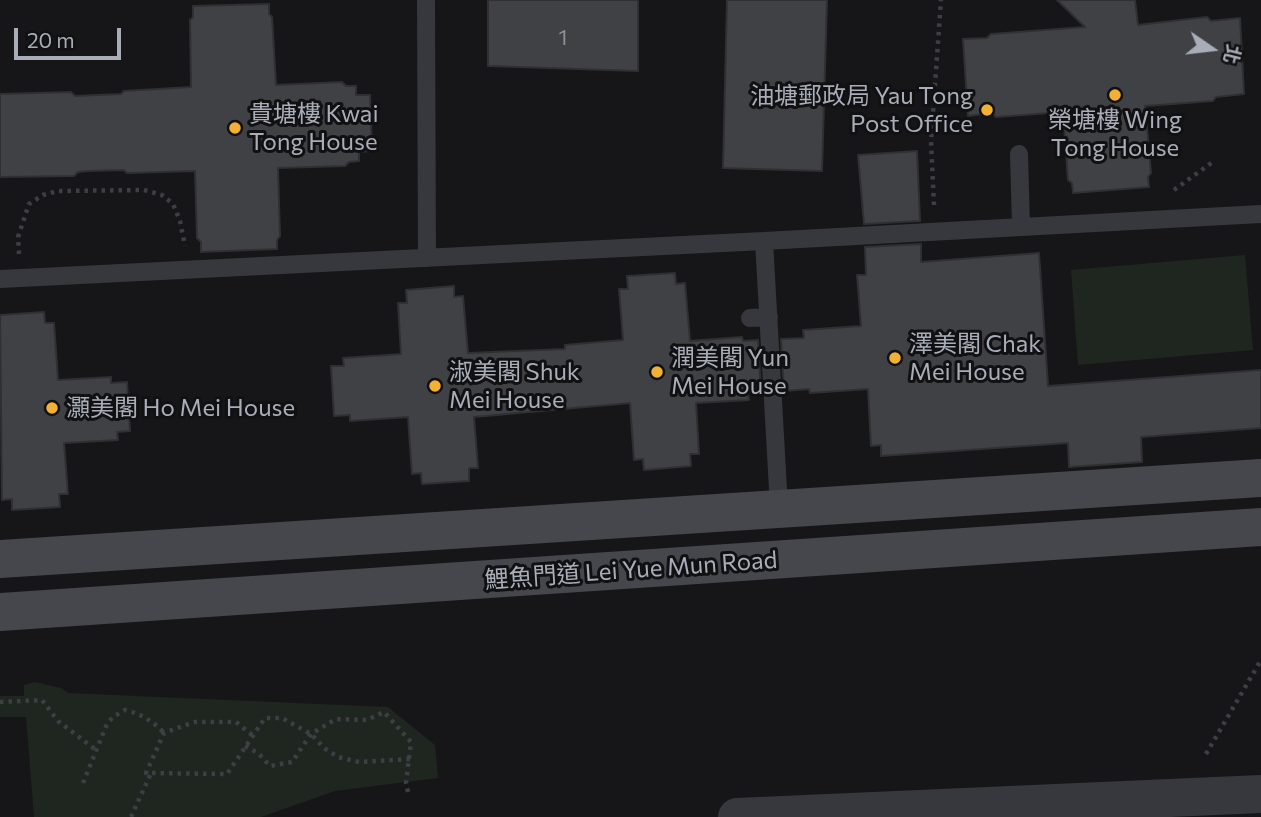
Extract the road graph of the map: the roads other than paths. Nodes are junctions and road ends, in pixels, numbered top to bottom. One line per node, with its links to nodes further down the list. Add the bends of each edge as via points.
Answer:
1 (426, 0): 6 (lane)
2 (1019, 154): 4 (lane)
3 (1261, 214): 4 (lane)
4 (1021, 228): 5 (lane)
5 (764, 242): 6 (lane); 8 (lane)
6 (427, 258): 7 (lane)
7 (0, 279)
8 (769, 317): 9 (lane); 11 (lane)
9 (750, 318)
10 (1261, 478): 11 (main road)
11 (779, 507): 13 (main road)
12 (1261, 527): 14 (main road, 鯉魚門道 Lei Yue Mun Road)
13 (0, 559)
14 (0, 612)
15 (1261, 794): 16 (street)
16 (737, 817)

